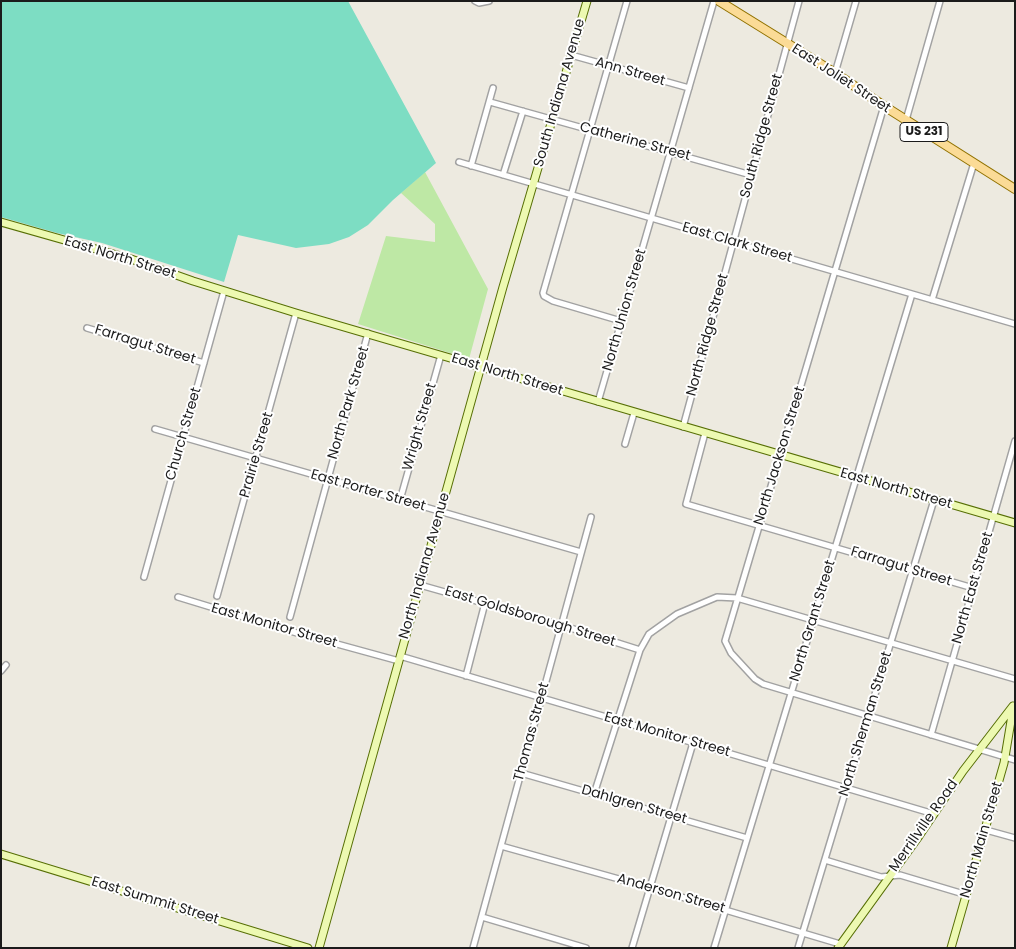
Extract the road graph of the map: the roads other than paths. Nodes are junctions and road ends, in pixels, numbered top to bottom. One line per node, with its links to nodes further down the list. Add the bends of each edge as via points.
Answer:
1 (475, 1): 2 (street, via 479,4)
2 (489, 1)
3 (587, 1): 12 (street, South Indiana Avenue)
4 (627, 1): 13 (street)
5 (714, 1): 16 (street, North Union Street)
6 (719, 1): 10 (main road, East Joliet Street / US 231)
7 (799, 1): 11 (street, South Ridge Street)
8 (856, 1): 14 (street)
9 (940, 1): 21 (street)
10 (728, 4): 11 (main road, East Joliet Street / US 231)
11 (787, 44): 14 (main road, East Joliet Street / US 231); 27 (street, South Ridge Street)
12 (571, 55): 13 (street, Ann Street); 20 (street, South Indiana Avenue)
13 (609, 65): 16 (street, Ann Street); 22 (street)
14 (835, 73): 18 (main road, East Joliet Street / US 231)
15 (493, 88): 17 (street)
16 (689, 88): 23 (street, North Union Street)
17 (490, 102): 19 (street, Catherine Street); 26 (street)
18 (884, 106): 21 (main road, East Joliet Street / US 231); 35 (street, North Jackson Street)
19 (523, 111): 20 (street, Catherine Street); 28 (street)
20 (552, 120): 22 (street, Catherine Street); 29 (street, South Indiana Avenue)
21 (906, 120): 25 (main road, East Joliet Street / US 231)
22 (590, 130): 23 (street, Catherine Street); 31 (street)
23 (670, 152): 27 (street, Catherine Street); 32 (street, North Union Street)
24 (459, 162): 26 (street, East Clark Street)
25 (974, 163): 30 (main road, East Joliet Street / US 231); 38 (street)
26 (471, 166): 28 (street, East Clark Street)
27 (752, 174): 34 (street, South Ridge Street)
28 (504, 175): 29 (street, East Clark Street)
29 (533, 184): 31 (street, East Clark Street); 46 (street, North Indiana Avenue)
30 (1015, 189)
31 (571, 195): 32 (street, East Clark Street); 40 (street, via 544,296)
32 (651, 218): 34 (street, East Clark Street); 40 (street, North Union Street)
33 (1, 222): 36 (street, East North Street, via 113,253)
34 (733, 242): 35 (street, East Clark Street); 49 (street, North Ridge Street)
35 (835, 272): 37 (street, East Clark Street); 55 (street, North Jackson Street)
36 (224, 291): 39 (street, East North Street); 45 (street, Church Street)
37 (912, 294): 38 (street, East Clark Street); 57 (street, North Grant Street)
38 (932, 300): 41 (street, East Clark Street)
39 (296, 313): 43 (street, East North Street); 56 (street, Prairie Street)
40 (621, 321): 47 (street, North Union Street)
41 (1015, 324)
42 (87, 328): 45 (street, Farragut Street)
43 (368, 333): 44 (street, East North Street); 58 (street, North Park Street)
44 (441, 355): 46 (street, East North Street); 59 (street, Wright Street)
45 (204, 363): 52 (street, Church Street)
46 (481, 367): 47 (street, East North Street); 61 (street, North Indiana Avenue)
47 (598, 402): 48 (street, East North Street)
48 (634, 413): 49 (street, East North Street); 54 (street)
49 (683, 427): 51 (street, East North Street)
50 (155, 429): 52 (street, East Porter Street)
51 (705, 434): 55 (street, East North Street); 65 (street, Farragut Street, via 686,504)
52 (183, 437): 56 (street, East Porter Street); 69 (street, Church Street)
53 (1015, 441): 63 (street, North East Street)
54 (625, 444)
55 (780, 455): 57 (street, East North Street); 65 (street, North Jackson Street)
56 (256, 459): 58 (street, East Porter Street); 73 (street, Prairie Street)
57 (856, 478): 60 (street, East North Street); 66 (street, North Grant Street)
58 (327, 479): 59 (street, East Porter Street); 76 (street, North Park Street)
59 (400, 500): 61 (street, East Porter Street)
60 (934, 500): 63 (street, East North Street); 68 (street, North Sherman Street)
61 (441, 511): 67 (street, East Porter Street); 70 (street, North Indiana Avenue)
62 (591, 517): 67 (street, Thomas Street)
63 (993, 517): 64 (street, East North Street); 71 (street, North East Street)
64 (1015, 523)
65 (759, 525): 66 (street, Farragut Street); 74 (street, North Jackson Street)
66 (835, 548): 68 (street, Farragut Street); 77 (street, North Grant Street)
67 (581, 552): 78 (street, Thomas Street)
68 (913, 571): 71 (street, Farragut Street); 79 (street, North Sherman Street)
69 (144, 577)
70 (420, 585): 75 (street, East Goldsborough Street); 81 (street, North Indiana Avenue)
71 (973, 588): 82 (street, North East Street)
72 (178, 596): 81 (street, East Monitor Street, via 286,630)
73 (217, 596)
74 (737, 598): 77 (street); 80 (street, via 716,597 678,614 649,634); 87 (street, North Jackson Street, via 725,641 731,653 755,679)
75 (485, 603): 78 (street, East Goldsborough Street); 85 (street)
76 (290, 617)
77 (813, 620): 79 (street); 87 (street, North Grant Street)
78 (561, 625): 80 (street, East Goldsborough Street); 88 (street, Thomas Street)
79 (891, 643): 82 (street); 90 (street, North Sherman Street)
80 (640, 650): 91 (street)
81 (399, 659): 85 (street, East Monitor Street); 117 (street, North Indiana Avenue)
82 (952, 661): 86 (street); 92 (street, North East Street)
83 (6, 665): 84 (street)
84 (1, 670)
85 (466, 676): 88 (street, East Monitor Street)
86 (1015, 679)
87 (791, 692): 90 (street); 97 (street, North Grant Street)
88 (540, 698): 91 (street, East Monitor Street); 98 (street, Thomas Street)
89 (1014, 704): 94 (street, Merrillville Road); 95 (street, North Main Street)
90 (869, 716): 92 (street); 99 (street, North Sherman Street)
91 (618, 721): 93 (street, East Monitor Street); 100 (street)
92 (931, 734): 94 (street)
93 (693, 743): 97 (street, East Monitor Street); 102 (street)
94 (980, 749): 95 (street); 101 (street, Merrillville Road)
95 (1005, 757): 96 (street); 103 (street, North Main Street)
96 (1015, 760)
97 (769, 765): 99 (street, East Monitor Street); 104 (street, North Grant Street)
98 (521, 773): 100 (street, Dahlgren Street); 106 (street, Thomas Street)
99 (846, 788): 101 (street, East Monitor Street); 108 (street, North Sherman Street)
100 (594, 794): 102 (street, Dahlgren Street)
101 (934, 814): 109 (street, Merrillville Road)
102 (671, 816): 104 (street, Dahlgren Street); 110 (street)
103 (986, 830): 105 (street); 111 (street, North Main Street)
104 (747, 838): 112 (street, North Grant Street)
105 (1015, 838)
106 (501, 846): 110 (street, Anderson Street); 113 (street, Thomas Street)
107 (1, 854): 116 (street, East Summit Street)
108 (825, 860): 109 (street, via 882,877); 114 (street, North Sherman Street)
109 (889, 876): 111 (street, via 900,875); 115 (street, Merrillville Road)
110 (651, 888): 112 (street, Anderson Street); 120 (street)
111 (967, 895): 123 (street, North Main Street)
112 (726, 909): 114 (street, Anderson Street); 121 (street, North Grant Street)
113 (482, 917): 118 (street, Thomas Street); 119 (street)
114 (803, 933): 115 (street, Anderson Street); 122 (street, North Sherman Street)
115 (839, 946)
116 (308, 948)
117 (319, 948)
118 (473, 948)
119 (586, 948)
120 (632, 948)
121 (714, 948)
122 (798, 948)
123 (951, 948)

